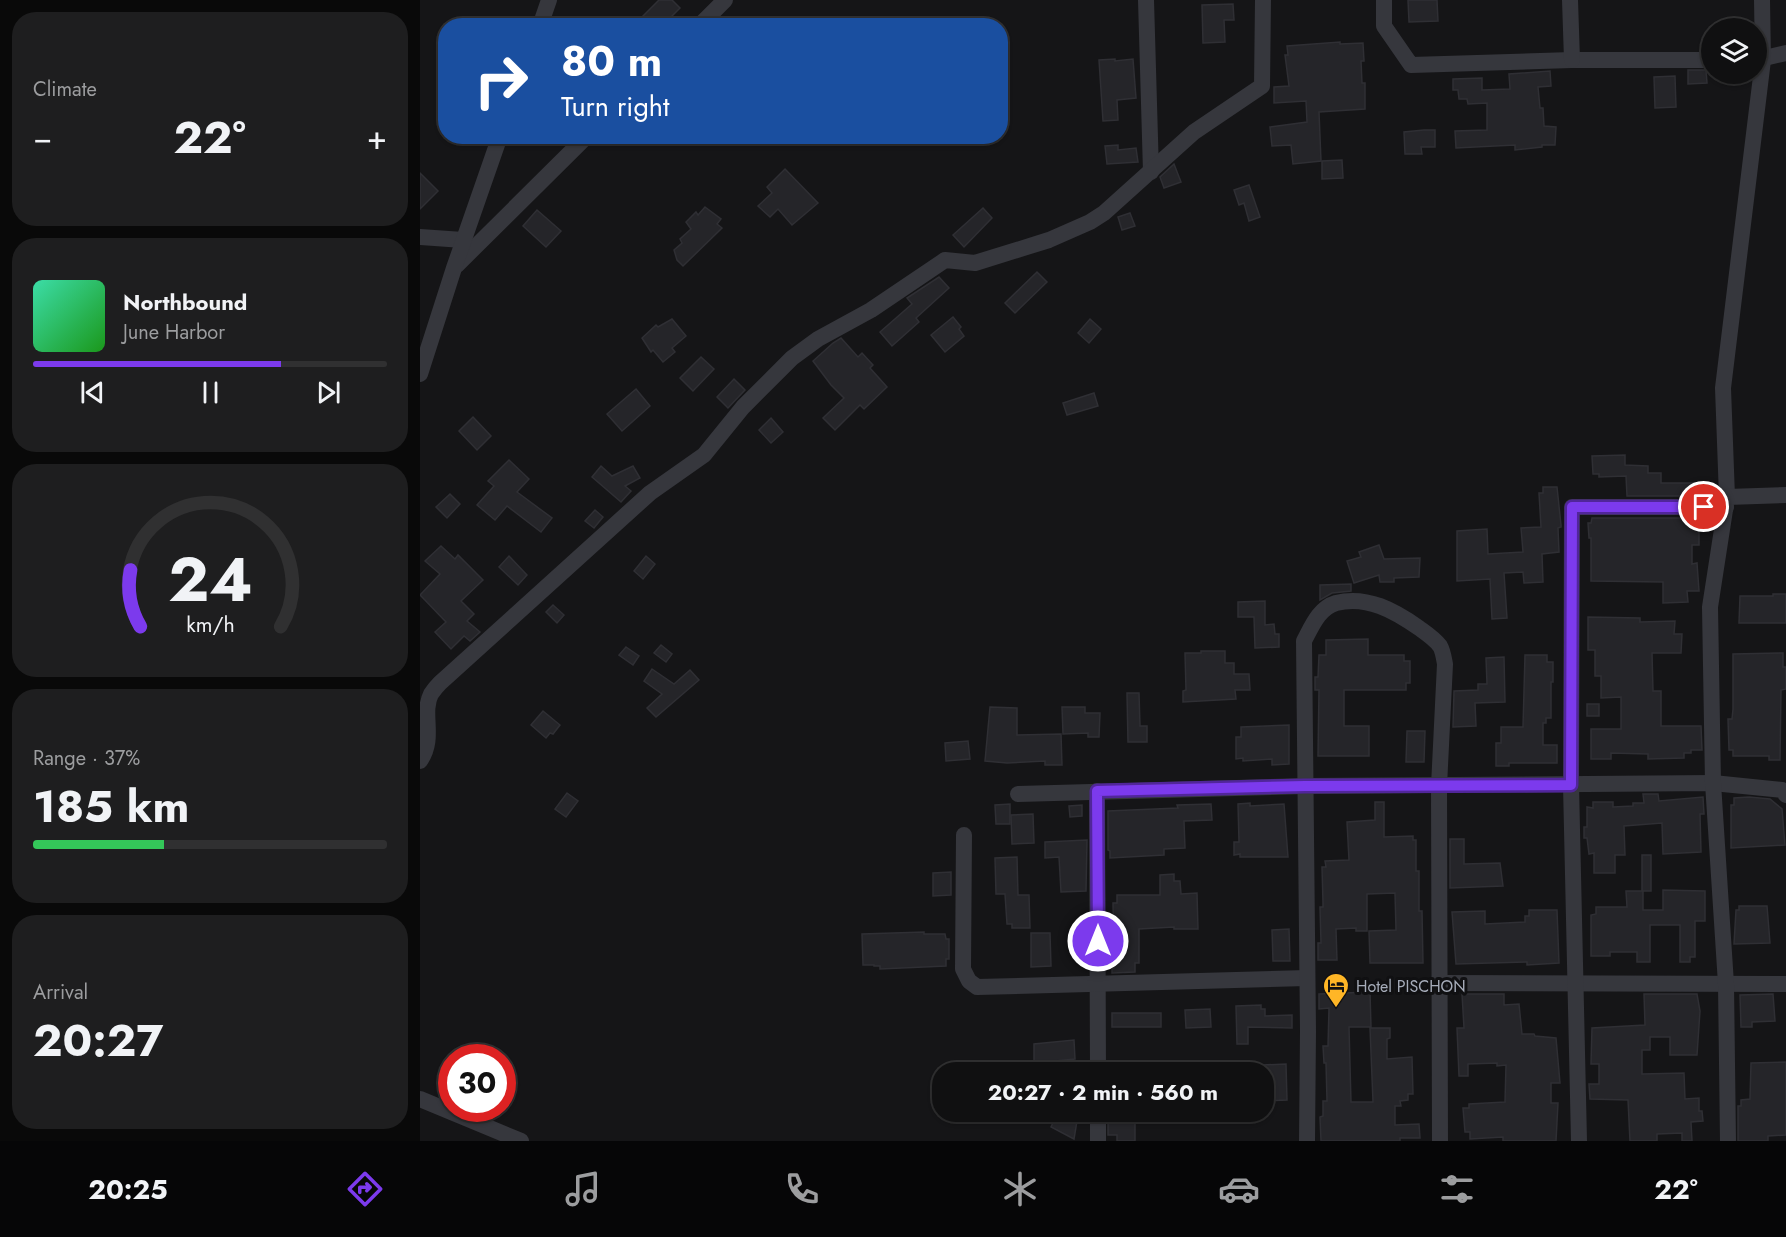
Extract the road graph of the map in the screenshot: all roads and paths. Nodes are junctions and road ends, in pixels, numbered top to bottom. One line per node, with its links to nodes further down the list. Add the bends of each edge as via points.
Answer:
1 (549, 0): 8 (street)
2 (725, 0): 9 (street)
3 (1146, 0): 18 (street)
4 (1263, 0): 18 (street, via 1262,86 1194,132)
5 (1384, 0): 13 (street, via 1384,26 1411,65)
6 (1570, 0): 13 (street)
7 (1762, 0): 10 (street)
8 (543, 18)
9 (707, 18)
10 (1761, 18)
11 (1786, 53): 12 (street)
12 (1767, 58)
13 (1572, 60): 14 (street)
14 (1701, 60)
15 (1757, 84): 24 (street, via 1723,388)
16 (497, 144): 20 (street)
17 (579, 144): 21 (street)
18 (1151, 172): 25 (street, via 1104,213 1049,240 975,263 945,260 792,358 742,407 704,455 650,493 440,683 431,695 427,747)
19 (420, 237): 20 (street)
20 (464, 240): 21 (street)
21 (454, 268): 22 (street)
22 (420, 374)
23 (1786, 495): 24 (street)
24 (1726, 502): 26 (street, via 1710,608); 27 (street, via 1572,507)
25 (420, 761)
26 (1713, 783): 27 (street); 32 (street, via 1782,790); 38 (street)
27 (1571, 785): 29 (street); 36 (street)
28 (1305, 786): 29 (street); 29 (street, via 1304,641 1318,615 1335,603 1362,602 1383,606 1405,618 1441,647 1445,664); 30 (street); 34 (street)
29 (1439, 786): 35 (street)
30 (1097, 791): 31 (street); 37 (street)
31 (1018, 794)
32 (1786, 795)
33 (964, 835): 37 (street, via 963,969 969,981 977,987)
34 (1307, 978): 37 (street); 45 (street)
35 (1440, 983): 36 (street); 46 (street)
36 (1575, 983): 38 (street); 47 (street)
37 (1098, 984): 40 (street)
38 (1726, 984): 39 (street); 48 (street)
39 (1786, 984)
40 (1098, 1062)
41 (420, 1099): 43 (street)
42 (1098, 1122): 44 (street)
43 (521, 1141)
44 (1098, 1141)
45 (1307, 1141)
46 (1440, 1141)
47 (1579, 1141)
48 (1728, 1141)

